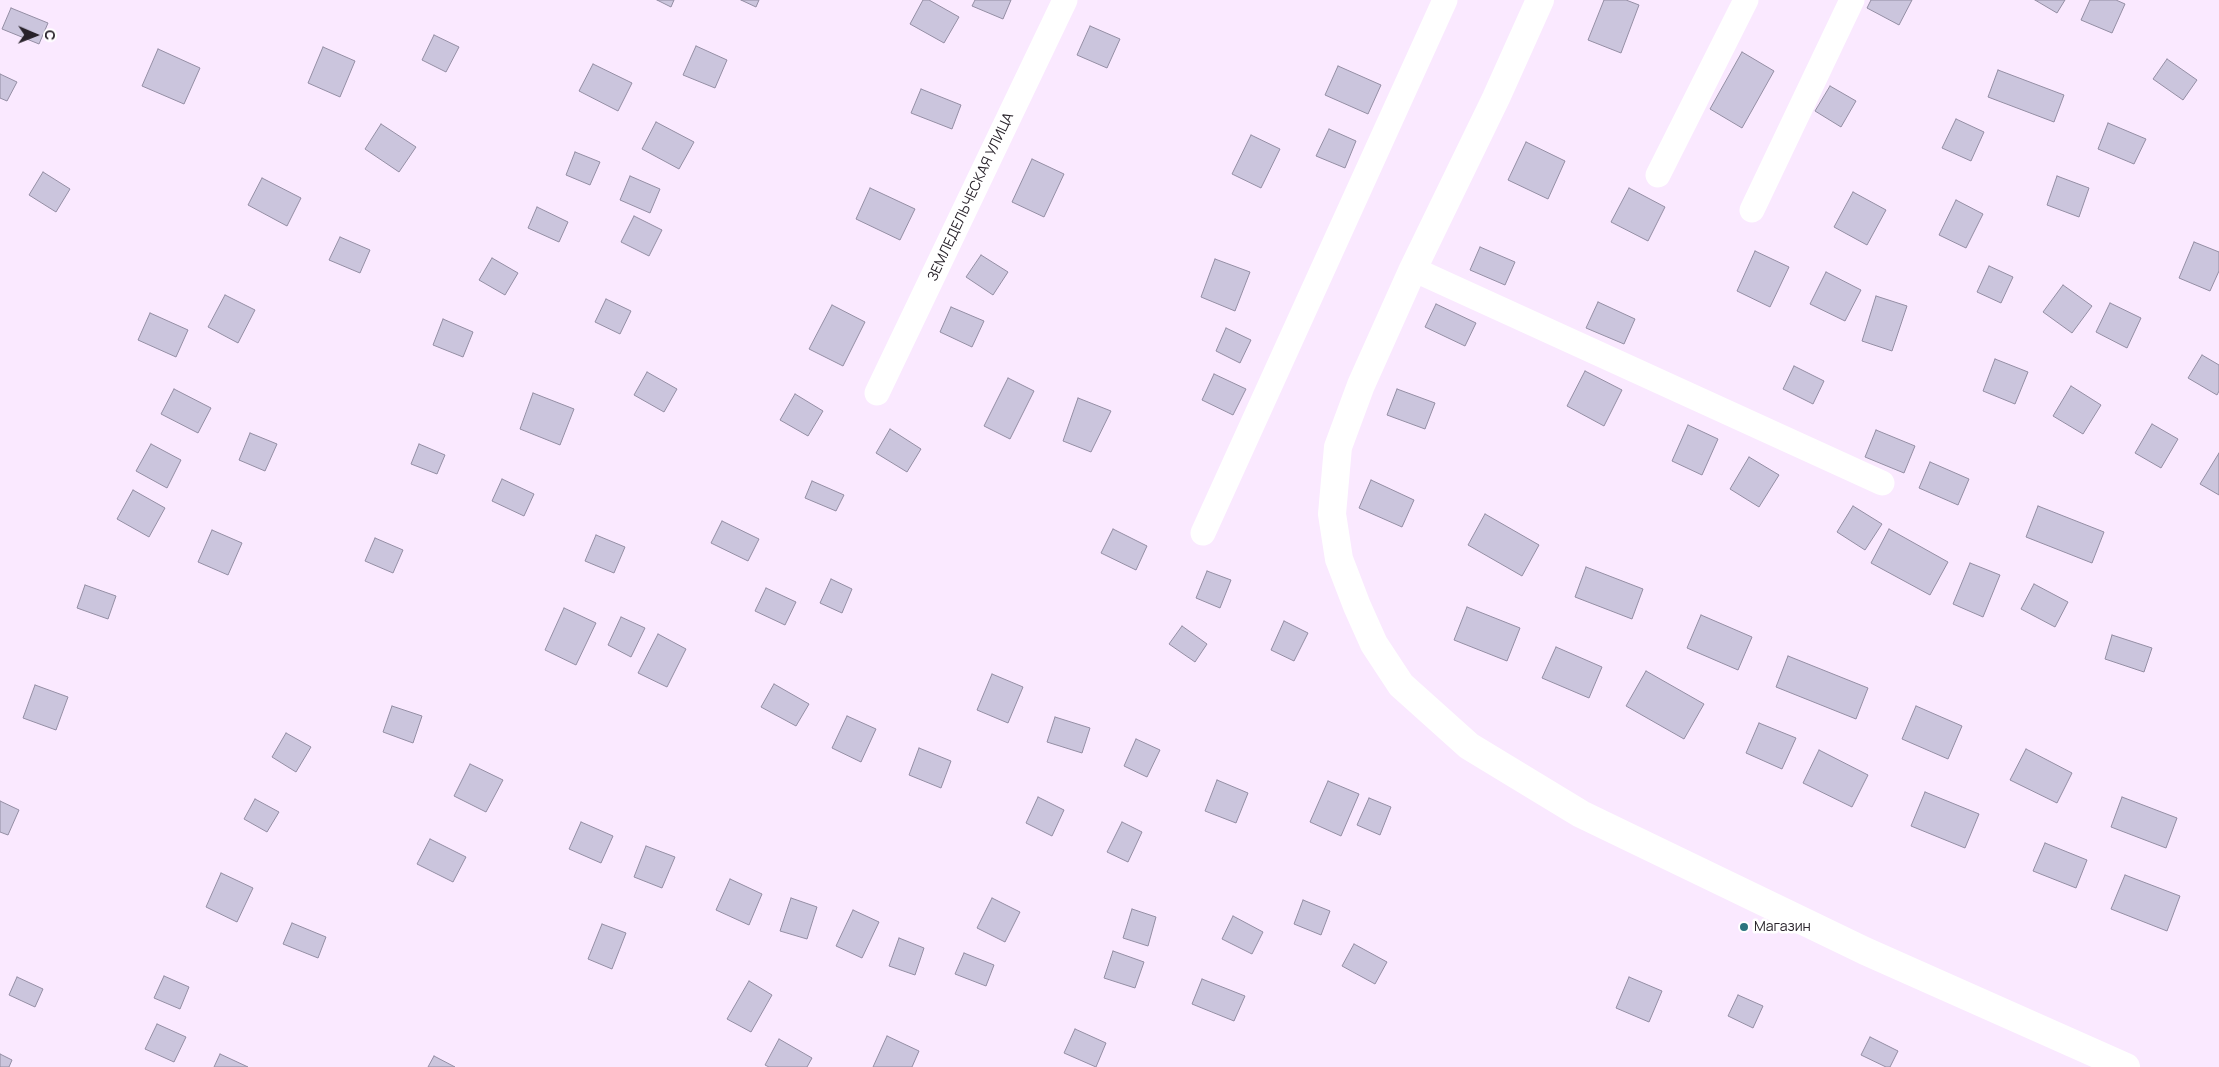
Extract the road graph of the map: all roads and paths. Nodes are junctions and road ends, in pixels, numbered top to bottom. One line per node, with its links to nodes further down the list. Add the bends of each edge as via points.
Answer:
1 (1065, 0): 9 (street, ЗЕМЛЕДЕЛЬЧЕСКАЯ УЛИЦА)
2 (1445, 0): 11 (street)
3 (1540, 0): 8 (main road)
4 (1746, 0): 6 (street)
5 (1852, 0): 7 (street)
6 (1658, 175)
7 (1752, 210)
8 (1413, 269): 10 (street); 12 (main road, via 1360,385 1338,447 1332,514 1339,559 1357,606 1374,644 1402,685 1469,746 1581,814 1865,951)
9 (877, 393)
10 (1882, 483)
11 (1203, 533)
12 (2126, 1067)

